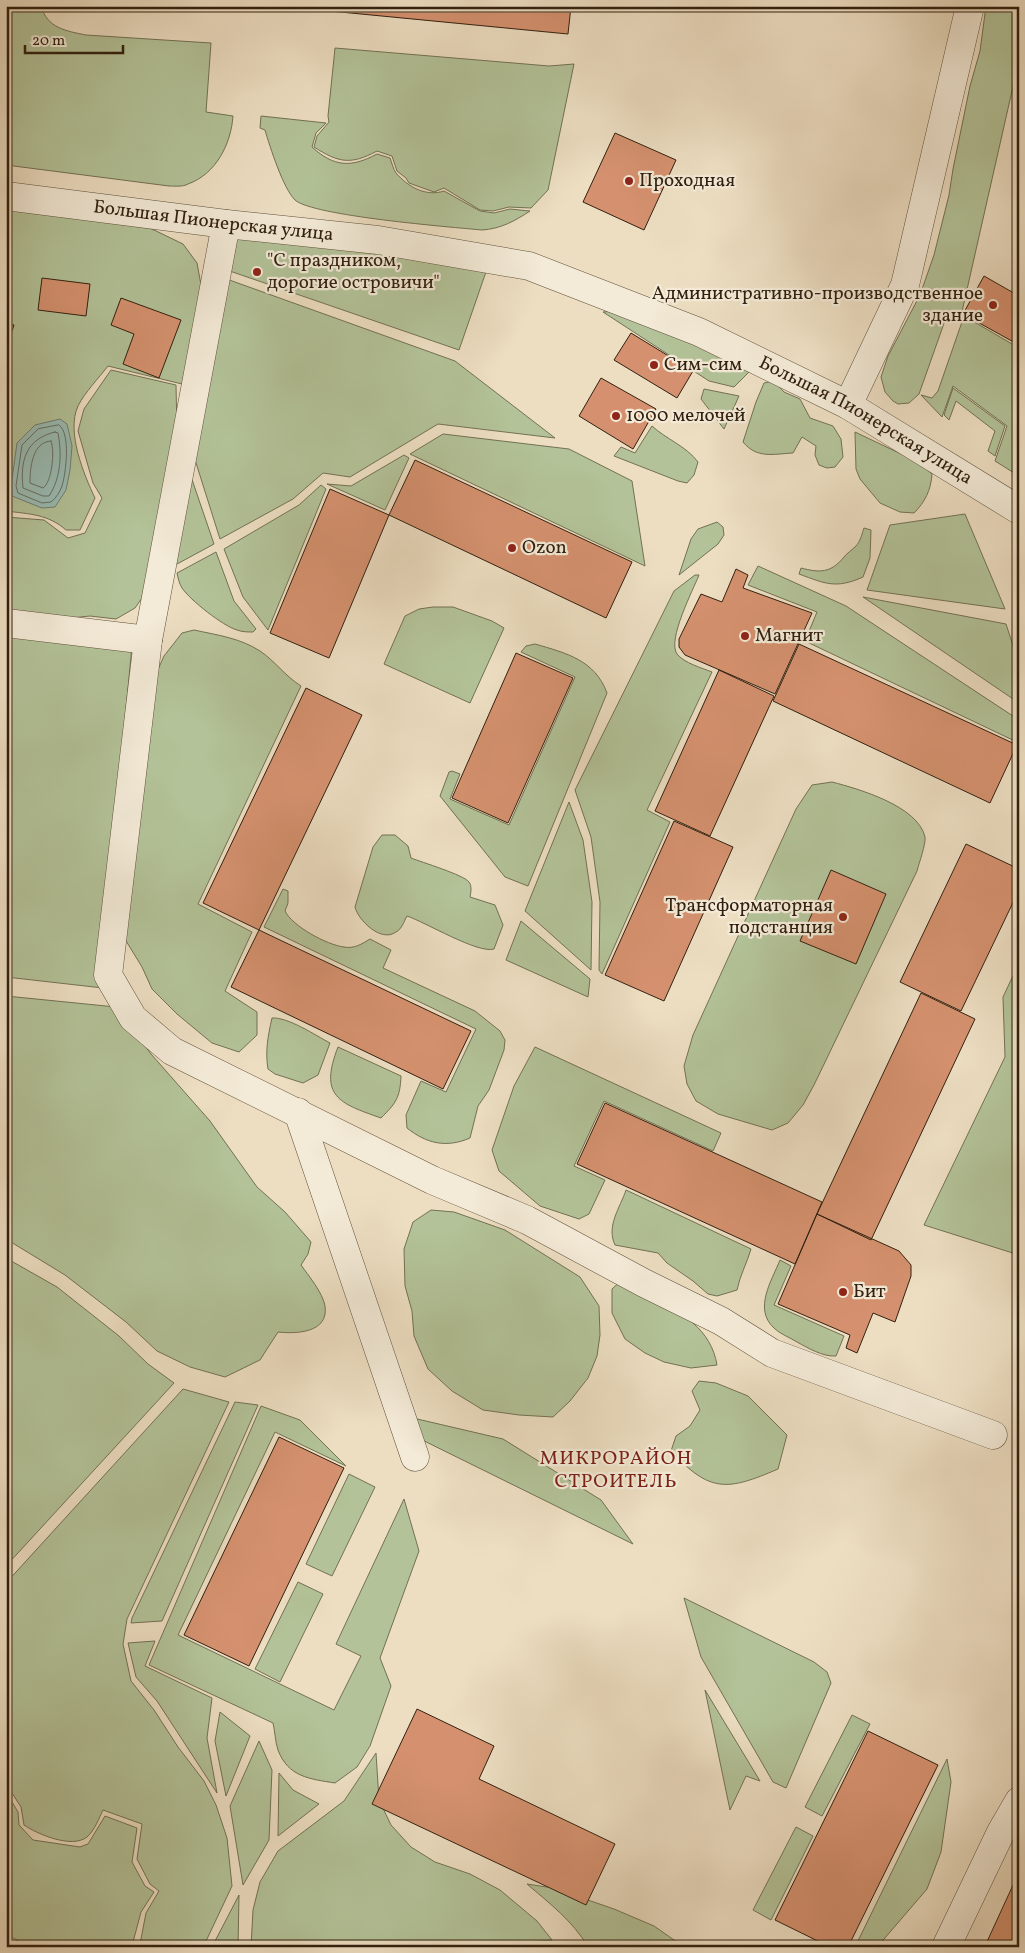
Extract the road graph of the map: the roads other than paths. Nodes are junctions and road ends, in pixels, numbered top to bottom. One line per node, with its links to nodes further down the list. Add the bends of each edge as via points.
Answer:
1 (970, 6): 4 (street, via 905,285)
2 (6, 196): 3 (street, Большая Пионерская улица)
3 (226, 224): 4 (street, Большая Пионерская улица, via 378,240 529,266 699,332); 7 (street)
4 (848, 405): 5 (street, Большая Пионерская улица)
5 (1019, 510)
6 (6, 623): 7 (street)
7 (148, 640): 8 (street, via 108,974 133,1018 172,1051)
8 (298, 1112): 9 (street, via 432,1180 527,1220 721,1320 772,1353); 10 (street)
9 (993, 1435)
10 (415, 1456)
11 (1019, 1801): 12 (street)
12 (946, 1947)

